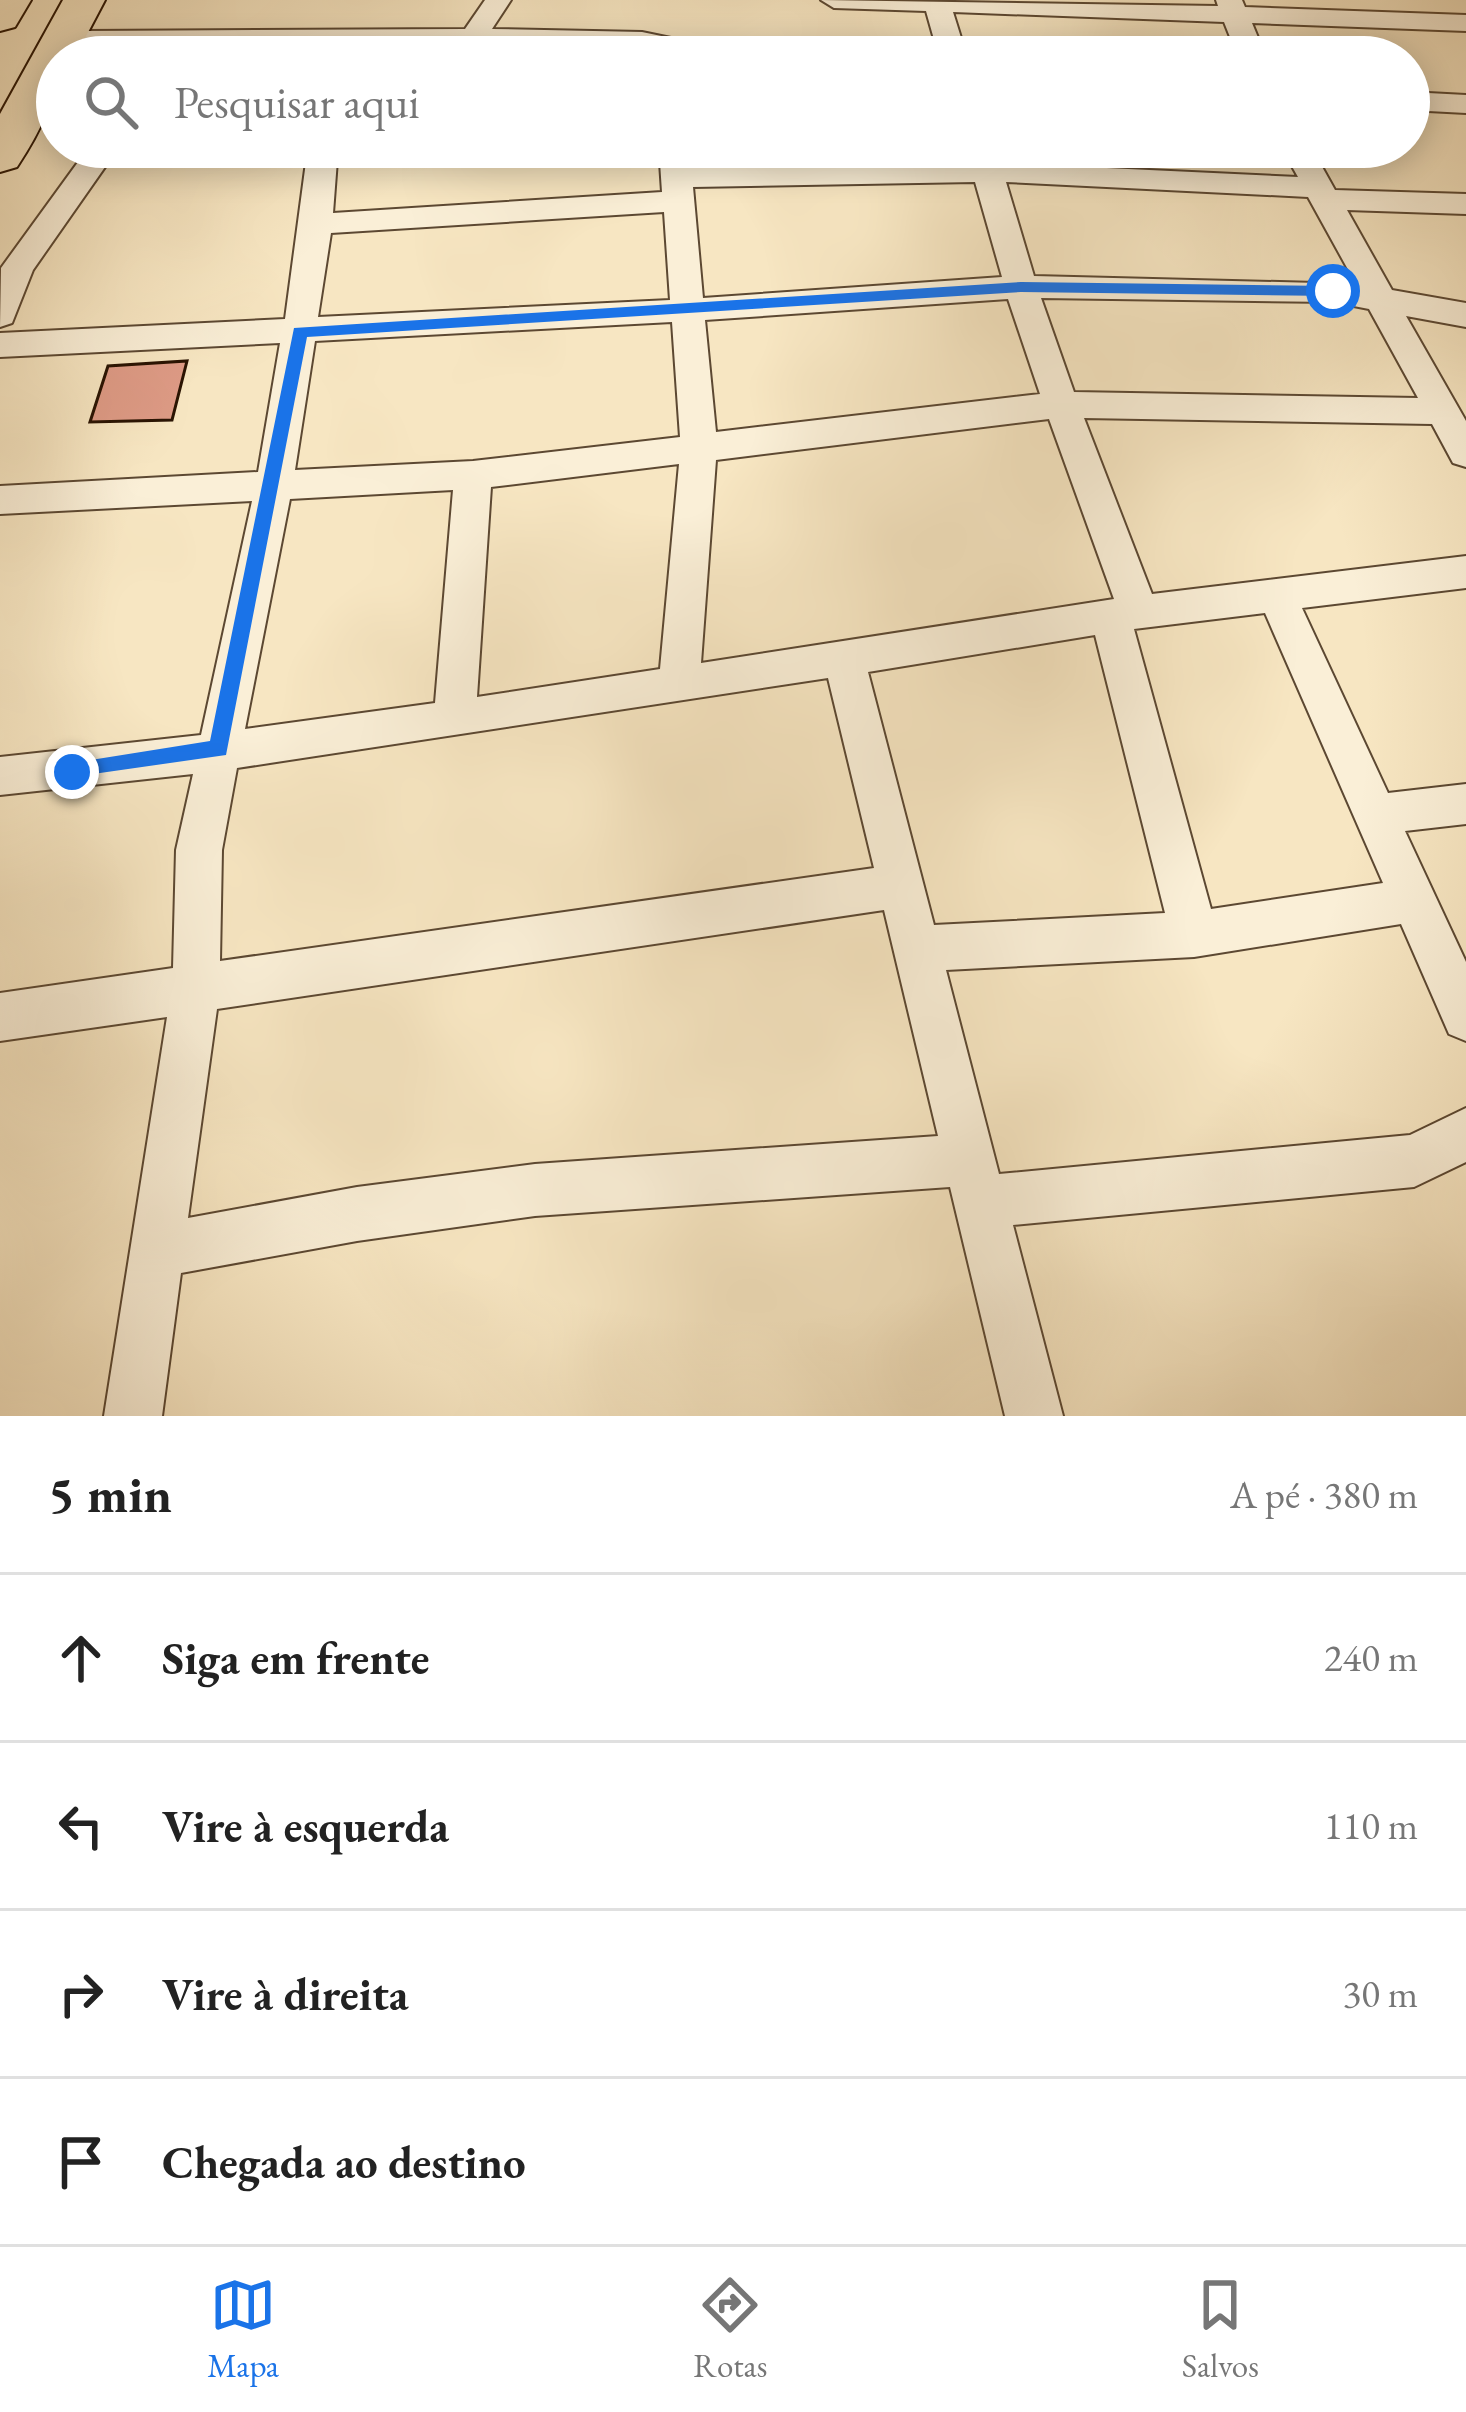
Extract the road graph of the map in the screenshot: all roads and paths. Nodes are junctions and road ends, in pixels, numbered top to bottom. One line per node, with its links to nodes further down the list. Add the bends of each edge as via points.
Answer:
1 (10, 0): 8 (highway)
2 (40, 0): 16 (highway)
3 (345, 0): 12 (street)
4 (498, 0): 13 (street)
5 (834, 0): 6 (street)
6 (937, 4): 7 (street); 14 (street)
7 (1233, 7): 10 (street); 15 (street)
8 (0, 18)
9 (85, 20): 11 (street)
10 (1466, 23)
11 (120, 36)
12 (340, 36)
13 (474, 36)
14 (947, 36)
15 (1244, 36)
16 (0, 73)
17 (36, 99): 20 (highway)
18 (1430, 102): 19 (street)
19 (1466, 104)
20 (0, 157)
21 (92, 168): 34 (street, via 18,260)
22 (321, 168): 30 (street)
23 (812, 168): 27 (street)
24 (988, 168): 31 (street)
25 (1072, 168): 28 (street)
26 (1308, 168): 28 (street)
27 (678, 175): 30 (street); 33 (street)
28 (1323, 194): 29 (street); 32 (street)
29 (1466, 204)
30 (317, 224): 36 (street)
31 (1021, 287): 32 (street, via 1333,291); 33 (street); 40 (street)
32 (1384, 301): 35 (street); 41 (street)
33 (690, 310): 36 (street); 42 (street)
34 (0, 315)
35 (1466, 315)
36 (300, 332): 37 (street); 45 (street)
37 (0, 345)
38 (0, 357): 39 (street)
39 (0, 367)
40 (1060, 405): 41 (street); 42 (street); 49 (street)
41 (1444, 411): 43 (street)
42 (699, 445): 44 (street); 51 (street)
43 (1466, 453)
44 (473, 475): 45 (street); 52 (street)
45 (274, 485): 46 (street); 53 (street)
46 (0, 500)
47 (1466, 572): 48 (street)
48 (1278, 598): 49 (street); 56 (street)
49 (1125, 614): 50 (street); 59 (street)
50 (844, 659): 51 (street); 57 (street)
51 (679, 682): 52 (street)
52 (455, 719): 53 (street)
53 (219, 749): 54 (street); 61 (street, via 199,850)
54 (0, 776)
55 (1466, 804): 56 (street)
56 (1372, 815): 58 (street)
57 (899, 886): 60 (street); 61 (street)
58 (1414, 900): 59 (street); 62 (street)
59 (1194, 934): 60 (street)
60 (915, 949): 65 (street)
61 (196, 985): 63 (street); 66 (street)
62 (1466, 1016)
63 (0, 1017)
64 (1466, 1134): 65 (street, via 1414,1161)
65 (975, 1181): 66 (street, via 535,1190); 68 (street)
66 (157, 1252): 67 (street)
67 (134, 1416)
68 (1034, 1416)

